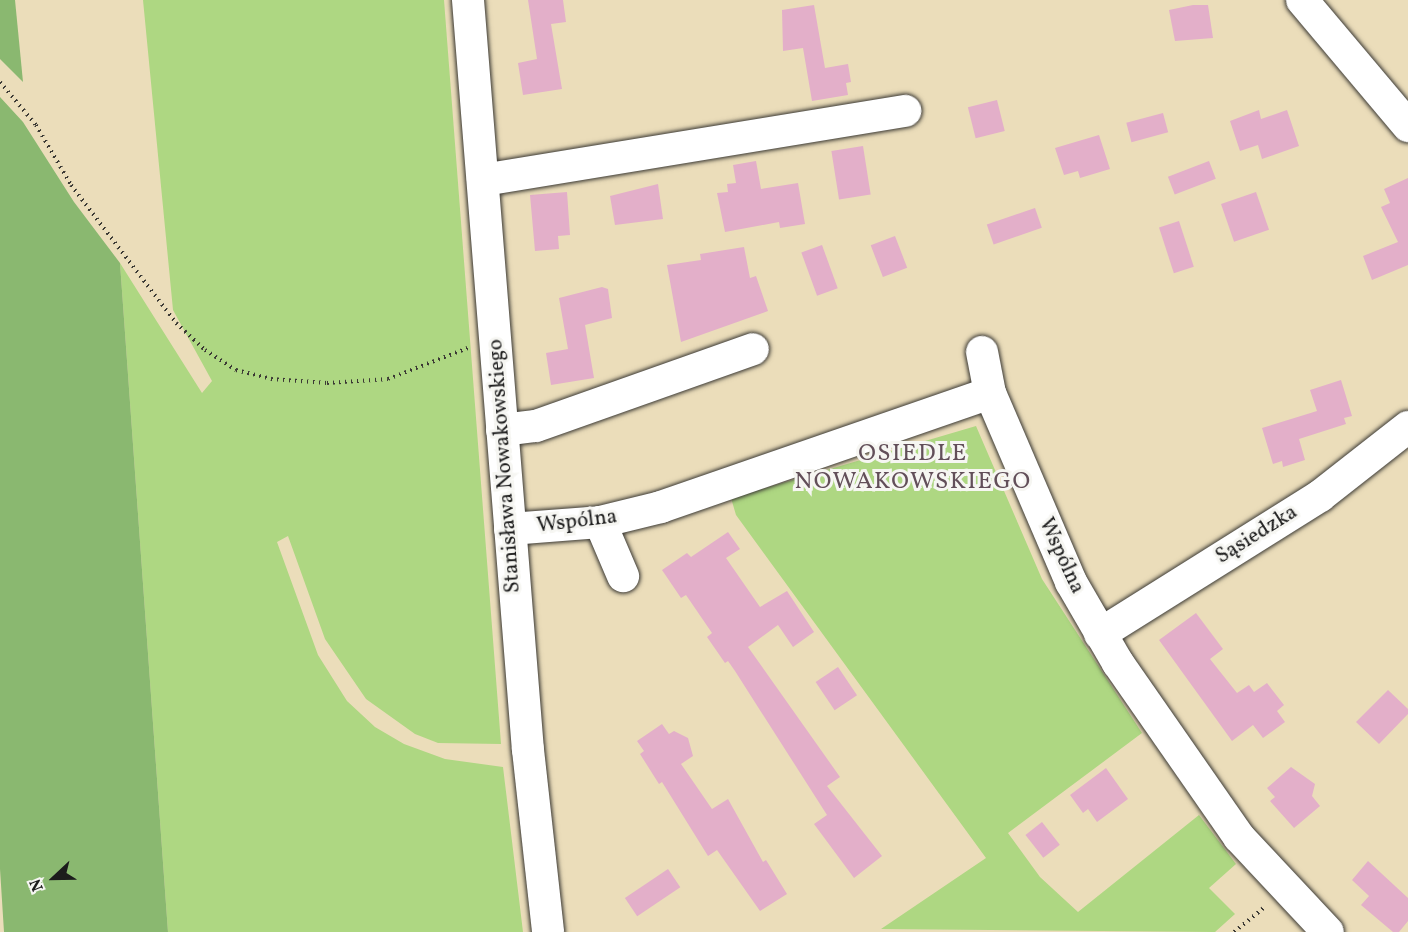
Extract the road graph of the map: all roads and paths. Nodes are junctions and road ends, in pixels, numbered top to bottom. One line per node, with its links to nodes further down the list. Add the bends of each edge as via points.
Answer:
1 (468, 0): 6 (street, Stanisława Nowakowskiego)
2 (1302, 0): 5 (street)
3 (0, 82): 7 (path, via 36,125 72,185 176,323 205,350 236,370 271,379 327,383 388,379 463,349)
4 (905, 111): 6 (street)
5 (1408, 126)
6 (483, 180): 7 (street, Stanisława Nowakowskiego)
7 (496, 344): 12 (street, Stanisława Nowakowskiego)
8 (753, 349): 12 (street, via 536,426)
9 (982, 352): 10 (street)
10 (990, 393): 13 (street, Wspólna, via 688,498); 16 (street, Wspólna, via 1062,563)
11 (1408, 427): 16 (street, Sąsiedzka, via 1320,496)
12 (502, 430): 14 (street, Stanisława Nowakowskiego)
13 (600, 522): 14 (street, Wspólna); 15 (street)
14 (510, 529): 18 (street, Stanisława Nowakowskiego)
15 (623, 576)
16 (1100, 634): 17 (street, Wspólna, via 1210,798)
17 (1283, 887): 19 (path); 20 (street, Wspólna)
18 (548, 932)
19 (1234, 932)
20 (1328, 932)

